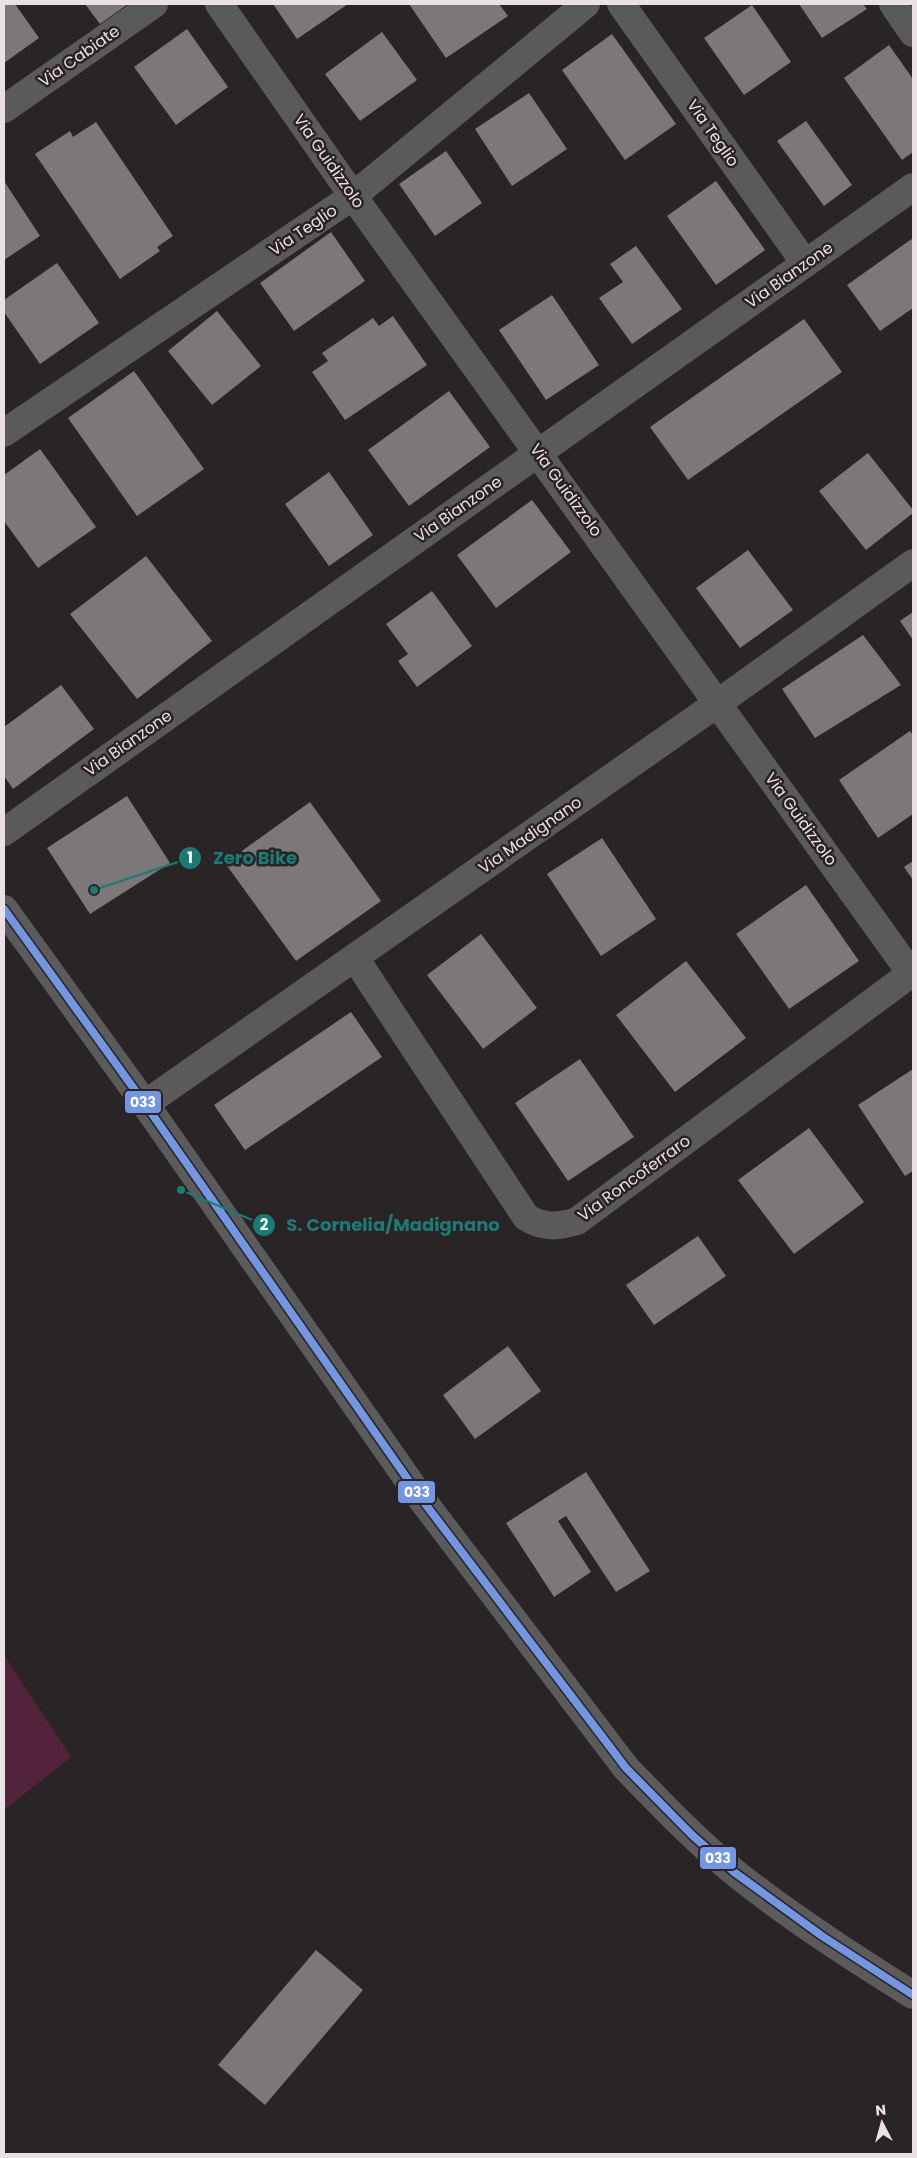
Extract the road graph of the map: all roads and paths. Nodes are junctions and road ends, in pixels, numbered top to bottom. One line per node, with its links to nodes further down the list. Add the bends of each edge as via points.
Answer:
1 (154, 4): 7 (street, Via Cabiate)
2 (219, 4): 9 (street, Via Guidizzolo)
3 (586, 4): 9 (street, Via Teglio)
4 (621, 4): 10 (street, Via Teglio)
5 (892, 4): 6 (street)
6 (913, 34)
7 (4, 109)
8 (913, 187): 10 (street, Via Bianzone)
9 (353, 196): 11 (street, Via Teglio); 12 (street, Via Guidizzolo)
10 (805, 263): 12 (street, Via Bianzone)
11 (4, 433)
12 (538, 452): 14 (street, Via Guidizzolo); 15 (street, Via Bianzone)
13 (913, 563): 14 (street, Via Madignano)
14 (718, 703): 17 (street, Via Madignano); 18 (street, Via Guidizzolo)
15 (4, 832)
16 (4, 909): 19 (street)
17 (355, 958): 18 (street, Via Roncoferraro, via 526,1217 543,1226 577,1221); 19 (street, Via Madignano)
18 (913, 974)
19 (146, 1104): 20 (street, via 423,1501 626,1768 733,1872 828,1940)
20 (913, 1995)

